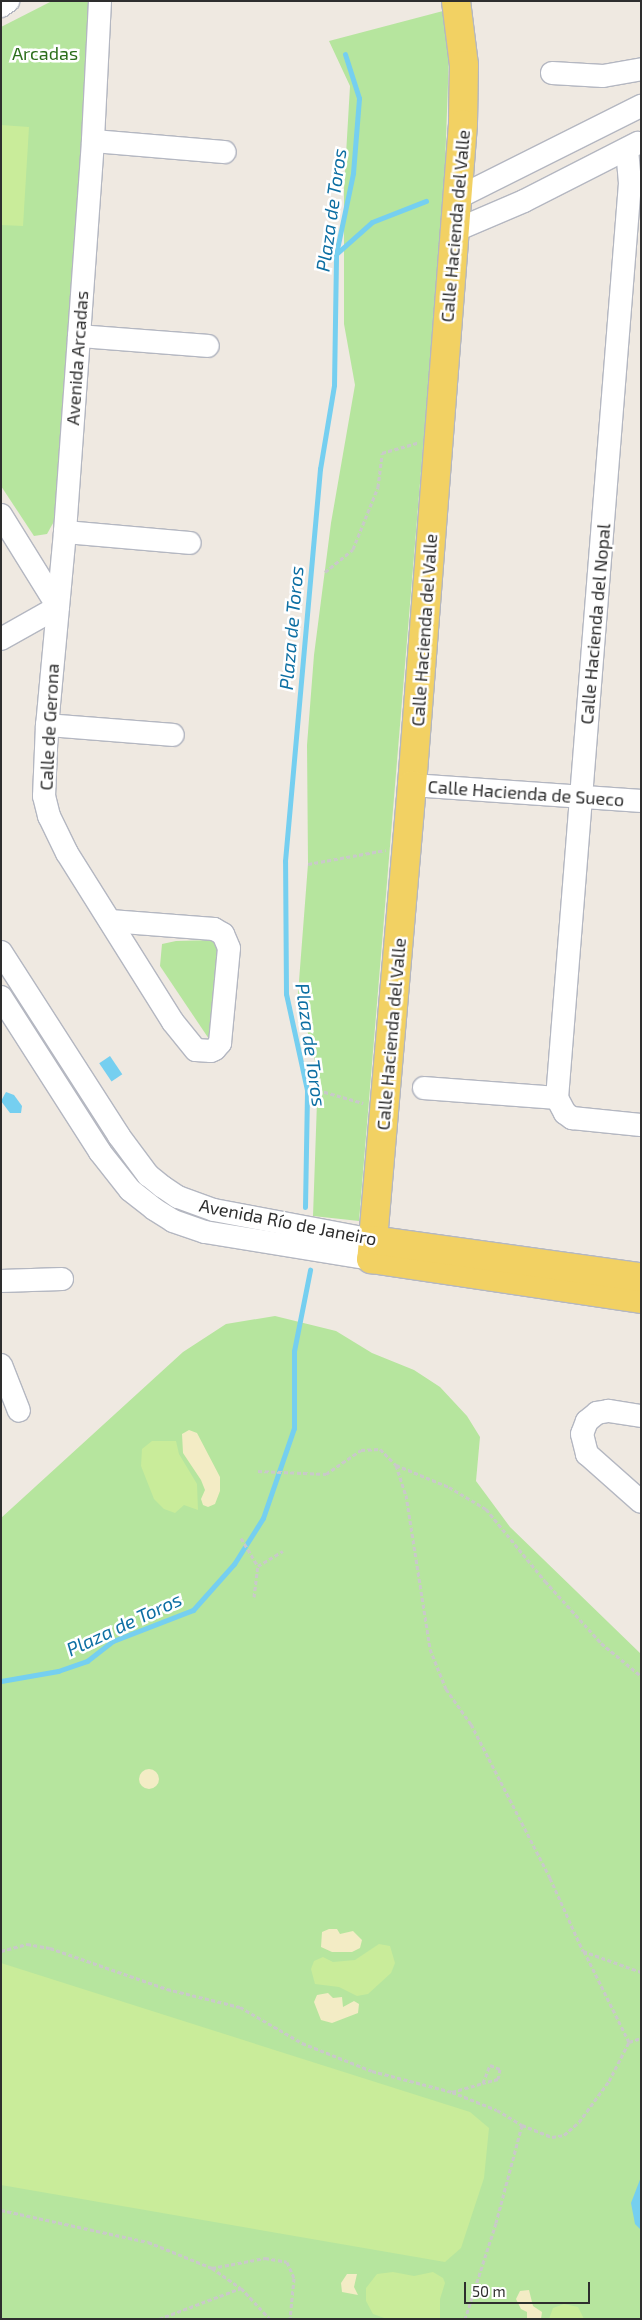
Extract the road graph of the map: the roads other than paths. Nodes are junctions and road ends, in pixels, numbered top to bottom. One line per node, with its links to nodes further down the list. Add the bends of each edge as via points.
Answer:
1 (8, 1): 4 (street)
2 (100, 1): 8 (street, Avenida Arcadas)
3 (456, 1): 11 (main road, Calle Hacienda del Valle, via 464,65)
4 (1, 6)
5 (641, 69): 6 (street, via 603,76)
6 (552, 73)
7 (641, 106): 11 (street)
8 (93, 142): 10 (street); 13 (street, Avenida Arcadas)
9 (634, 145): 12 (street, via 524,201); 23 (street, Calle Hacienda del Nopal)
10 (225, 152)
11 (457, 198): 12 (main road, Calle Hacienda del Valle)
12 (454, 231): 22 (main road, Calle Hacienda del Valle)
13 (79, 336): 14 (street); 16 (street, Avenida Arcadas)
14 (208, 346)
15 (1, 515): 18 (street)
16 (65, 532): 17 (street); 18 (street, Avenida Arcadas)
17 (190, 543)
18 (58, 607): 19 (street); 20 (street, Calle de Gerona)
19 (1, 638)
20 (47, 725): 21 (street); 25 (street, Calle de Gerona, via 44,796 49,816 67,853)
21 (173, 735)
22 (412, 785): 23 (street, Calle Hacienda de Sueco); 31 (main road, Calle Hacienda del Valle)
23 (581, 796): 24 (street, Calle Hacienda de Sueco); 29 (street, Calle Hacienda del Nopal)
24 (641, 801)
25 (110, 921): 25 (street, Calle de Gerona, via 214,929 223,934 229,948 220,1043 216,1049 211,1052 196,1050 188,1044)
26 (1, 952): 31 (street, Avenida Río de Janeiro, via 119,1136 148,1175 178,1197 214,1210)
27 (1, 997): 31 (street, Avenida Río de Janeiro, via 100,1152 130,1190 154,1209 173,1221 205,1232)
28 (424, 1088): 29 (street)
29 (557, 1098): 30 (street, via 565,1113 572,1118)
30 (641, 1125)
31 (372, 1250): 32 (main road, Avenida Río de Janeiro); 35 (main road, Avenida Río de Janeiro)
32 (641, 1277)
33 (62, 1279): 34 (street)
34 (5, 1283)
35 (641, 1300)
36 (1, 1365): 37 (street)
37 (19, 1411)
38 (641, 1416): 39 (street, via 608,1411 597,1413 587,1421 582,1434 587,1454)
39 (641, 1502)

